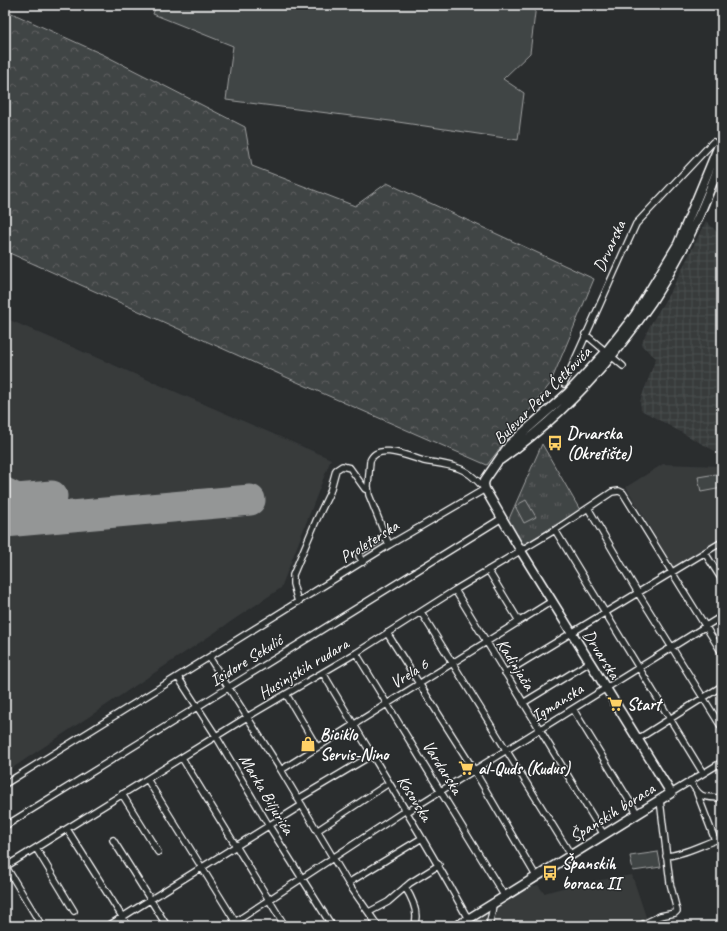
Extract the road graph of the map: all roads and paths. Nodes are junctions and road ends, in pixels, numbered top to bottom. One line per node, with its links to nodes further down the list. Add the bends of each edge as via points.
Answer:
1 (722, 138): 5 (main road, Bulevar Pera Ćetkovića, via 678,244)
2 (713, 142): 4 (street, Drvarska, via 636,224)
3 (722, 158): 5 (main road, Bulevar Pera Ćetkovića, via 697,222 670,274 653,301)
4 (585, 334): 5 (street); 7 (street, Drvarska)
5 (609, 354): 6 (street); 8 (main road, Bulevar Pera Ćetkovića, via 573,398 516,449 496,463 485,480)
6 (623, 366)
7 (564, 384)
8 (485, 489): 9 (street, via 458,468 387,451 371,458); 11 (main road); 15 (street, Proleterska)
9 (368, 490): 13 (street); 25 (street, via 350,468 342,466 336,470 330,492 293,575)
10 (588, 508): 12 (street, Husinjskih rudara); 20 (street, Husinjskih rudara, via 615,491 623,494); 23 (street)
11 (502, 518): 16 (main road); 46 (street, Isidore Sekulić)
12 (555, 530): 16 (street, Husinjskih rudara); 27 (street)
13 (385, 536): 15 (street); 18 (street, via 360,552 359,556)
14 (722, 542): 17 (street)
15 (390, 546): 18 (street, Proleterska)
16 (521, 551): 19 (street, Husinjskih rudara); 24 (main road, Drvarska)
17 (705, 553): 20 (street); 21 (street)
18 (363, 562): 25 (street, Proleterska)
19 (488, 570): 22 (street, Husinjskih rudara); 29 (street)
20 (672, 572): 23 (street); 30 (street)
21 (722, 580)
22 (455, 590): 26 (street, Husinjskih rudara); 33 (street, Kadinjača)
23 (638, 593): 27 (street); 34 (street)
24 (552, 601): 29 (street, Vrela 6); 31 (main road, Drvarska)
25 (298, 602): 37 (street, Proleterska)
26 (421, 612): 32 (street, Husinjskih rudara); 39 (street)
27 (605, 612): 31 (street); 40 (street)
28 (722, 616): 30 (street, Igmanska)
29 (519, 621): 33 (street, Vrela 6)
30 (706, 626): 34 (street, Igmanska); 36 (street)
31 (571, 632): 38 (main road, Drvarska); 42 (street)
32 (387, 634): 35 (street, Husinjskih rudara); 44 (street)
33 (486, 642): 39 (street, Vrela 6); 42 (street, Kadinjača)
34 (672, 647): 40 (street, Igmanska); 49 (street)
35 (356, 653): 41 (street, Husinjskih rudara); 51 (street, Vardarska)
36 (722, 653)
37 (209, 657): 43 (street, Proleterska); 46 (street)
38 (590, 662): 47 (main road, Drvarska); 50 (street)
39 (452, 663): 44 (street, Vrela 6); 62 (street)
40 (639, 667): 47 (street, Igmanska); 55 (street)
41 (323, 672): 48 (street, Husinjskih rudara); 56 (street, Kosovska)
42 (505, 673): 50 (street, Kadinjača)
43 (178, 677): 52 (street, Marka Biljurića); 72 (street, Proleterska)
44 (419, 684): 51 (street, Vrela 6); 67 (street)
45 (722, 686): 49 (street)
46 (228, 688): 52 (street, Isidore Sekulić); 54 (street)
47 (606, 688): 53 (street, Igmanska); 60 (main road, Drvarska)
48 (286, 694): 54 (street, Husinjskih rudara); 61 (street)
49 (704, 698): 55 (street); 57 (street)
50 (524, 703): 58 (street, Kadinjača)
51 (386, 704): 56 (street, Vrela 6); 73 (street, Vardarska)
52 (197, 707): 59 (street, Marka Biljurića); 83 (street, Isidore Sekulić)
53 (573, 709): 58 (street, Igmanska); 82 (street)
54 (248, 717): 59 (street, Husinjskih rudara); 66 (street)
55 (671, 718): 60 (street); 68 (street)
56 (353, 725): 61 (street, Vrela 6); 63 (street, Kosovska)
57 (722, 728)
58 (540, 730): 62 (street, Igmanska); 87 (street, Kadinjača)
59 (216, 736): 64 (street, Husinjskih rudara); 84 (street, Marka Biljurića)
60 (638, 739): 74 (main road, Drvarska)
61 (317, 747): 66 (street, Vrela 6)
62 (506, 751): 67 (street, Igmanska); 95 (street)
63 (372, 755): 71 (street, Kosovska); 77 (street)
64 (182, 758): 69 (street, Husinjskih rudara); 92 (street)
65 (722, 762): 68 (street, Španskih boraca)
66 (281, 770): 77 (street)
67 (474, 770): 73 (street, Igmanska); 101 (street)
68 (703, 773): 70 (street, Španskih boraca)
69 (147, 779): 76 (street, Husinjskih rudara); 100 (street)
70 (690, 781): 74 (street, Španskih boraca); 75 (street)
71 (389, 783): 81 (street, Kosovska); 86 (street)
72 (5, 784)
73 (441, 791): 81 (street, Igmanska); 105 (street, Vardarska)
74 (671, 793): 79 (main road, Španskih boraca)
75 (697, 793): 78 (street, via 704,798); 91 (street)
76 (122, 794): 85 (street, Husinjskih rudara); 94 (street)
77 (298, 798): 80 (street)
78 (722, 798)
79 (660, 800): 82 (main road, Španskih boraca); 96 (street)
80 (302, 805): 84 (street); 86 (street)
81 (407, 811): 88 (street, Kosovska); 97 (street, Igmanska)
82 (637, 814): 87 (main road, Španskih boraca)
83 (5, 826)
84 (269, 826): 92 (street); 102 (street, Marka Biljurića)
85 (67, 829): 93 (street, Husinjskih rudara); 111 (street)
86 (318, 830): 97 (street)
87 (604, 835): 95 (main road, Španskih boraca)
88 (422, 838): 98 (street, Kosovska); 103 (street)
89 (722, 838): 91 (street)
90 (113, 840): 106 (street)
91 (715, 840): 96 (street)
92 (237, 846): 100 (street); 107 (street)
93 (36, 848): 99 (street, Husinjskih rudara); 109 (street)
94 (158, 852)
95 (571, 855): 101 (main road, Španskih boraca)
96 (666, 856): 125 (street, via 677,911)
97 (333, 857): 102 (street, Igmanska); 103 (street)
98 (439, 865): 104 (street); 112 (street, Kosovska)
99 (5, 866): 114 (street)
100 (202, 867): 106 (street); 113 (street)
101 (536, 876): 105 (main road, Španskih boraca)
102 (302, 879): 107 (street, Igmanska); 120 (street, Marka Biljurića)
103 (348, 884): 110 (street)
104 (405, 887): 110 (street, via 388,902); 122 (street, via 414,905)
105 (505, 897): 108 (main road, Španskih boraca)
106 (150, 900): 111 (street); 117 (street)
107 (269, 900): 113 (street, Igmanska); 119 (street)
108 (493, 904): 112 (main road, Španskih boraca); 124 (street)
109 (74, 911)
110 (369, 912): 121 (street)
111 (122, 917): 115 (street); 116 (street)
112 (468, 919): 123 (main road, Španskih boraca)
113 (237, 924): 118 (street, Igmanska)
114 (42, 926)
115 (108, 926)
116 (128, 926)
117 (167, 926)
118 (228, 926)
119 (285, 926)
120 (332, 926)
121 (378, 926)
122 (414, 926)
123 (458, 926)
124 (489, 926)
125 (639, 926)

